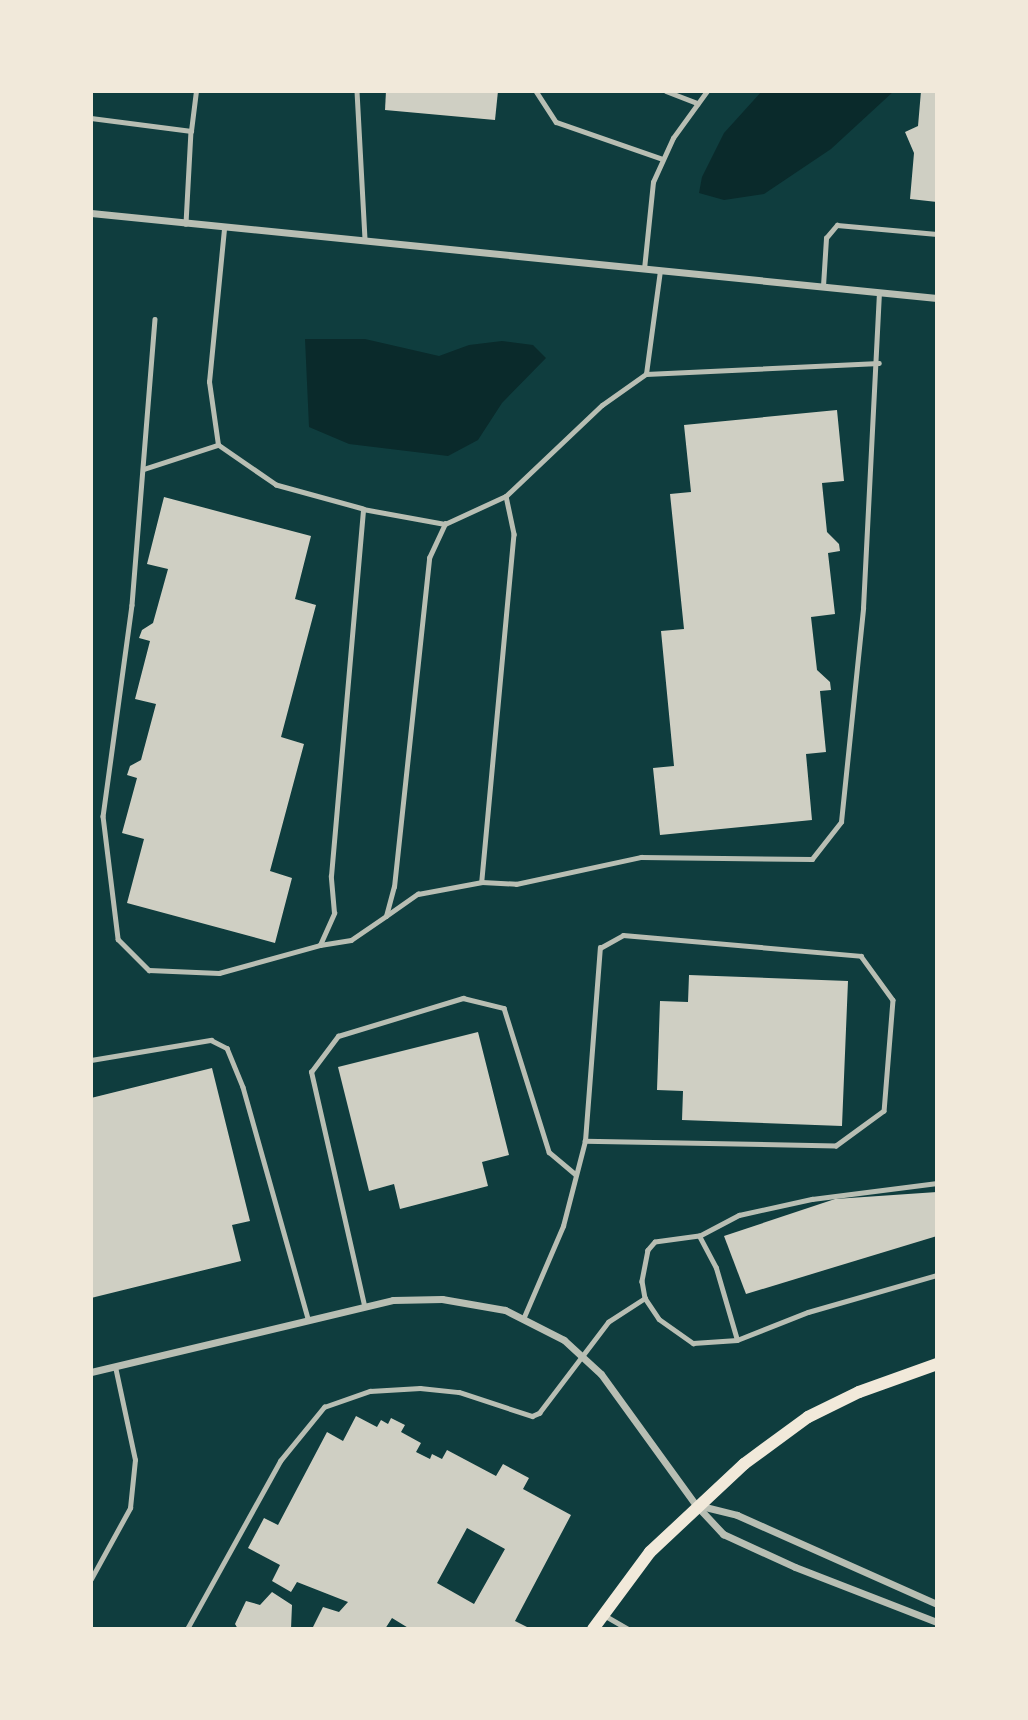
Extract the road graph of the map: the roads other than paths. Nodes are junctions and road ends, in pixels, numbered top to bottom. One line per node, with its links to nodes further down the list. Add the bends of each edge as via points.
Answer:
1 (196, 91): 8 (lane)
2 (356, 91): 14 (lane)
3 (536, 91): 9 (lane, via 556,122)
4 (666, 91): 6 (lane)
5 (707, 91): 6 (lane)
6 (698, 103): 9 (lane)
7 (91, 118): 8 (lane)
8 (191, 131): 11 (lane)
9 (663, 159): 15 (lane, via 653,182)
10 (91, 213): 11 (street)
11 (186, 224): 12 (street)
12 (224, 228): 14 (street); 23 (lane, via 209,382)
13 (937, 234): 17 (lane, via 837,225 826,239)
14 (365, 241): 15 (street)
15 (645, 269): 16 (street)
16 (660, 271): 17 (street); 22 (lane)
17 (823, 286): 18 (street)
18 (879, 292): 19 (street); 21 (lane)
19 (937, 298)
20 (155, 319): 24 (lane)
21 (879, 363): 22 (lane); 28 (lane, via 863,608 841,822 812,859 641,858 516,884)
22 (646, 374): 25 (lane, via 602,405)
23 (218, 444): 24 (lane); 26 (lane, via 276,485)
24 (144, 469): 30 (lane, via 132,605 103,816 118,939 149,970 219,973)
25 (506, 496): 27 (lane); 28 (lane, via 514,534)
26 (363, 509): 27 (lane); 30 (lane, via 331,876 334,912)
27 (445, 524): 29 (lane, via 429,558 394,887)
28 (482, 882): 29 (lane, via 418,894)
29 (386, 916): 30 (lane, via 351,940)
30 (320, 945)
31 (91, 1060): 40 (lane, via 211,1040 227,1048 243,1087)
32 (586, 1141): 32 (lane, via 600,948 623,935 861,956 893,1000 884,1111 835,1146); 33 (lane)
33 (576, 1175): 38 (lane, via 549,1152 504,1008 463,998 338,1036 311,1072); 39 (lane, via 563,1226)
34 (937, 1183): 35 (lane, via 812,1199 739,1214)
35 (699, 1236): 37 (lane, via 656,1242 648,1250 642,1281); 41 (lane, via 716,1268)
36 (937, 1275): 41 (lane, via 808,1312)
37 (645, 1298): 41 (lane, via 659,1319 693,1343); 42 (lane, via 608,1322)
38 (364, 1306): 39 (street, via 442,1298); 40 (street)
39 (523, 1317): 42 (street)
40 (309, 1319): 44 (street)
41 (737, 1340)
42 (583, 1356): 46 (street, via 622,1401); 51 (lane, via 532,1416 458,1392 420,1388 370,1391 324,1407 280,1461)
43 (937, 1364): 46 (main road, via 859,1392 808,1417)
44 (115, 1367): 45 (street); 47 (lane, via 135,1460 130,1508)
45 (91, 1372)
46 (696, 1505): 48 (street, via 737,1515); 49 (main road, via 650,1552); 50 (street, via 723,1534 749,1548)
47 (91, 1579)
48 (937, 1604)
49 (603, 1614): 52 (main road); 53 (lane)
50 (937, 1622)
51 (187, 1629)
52 (593, 1629)
53 (628, 1629)

